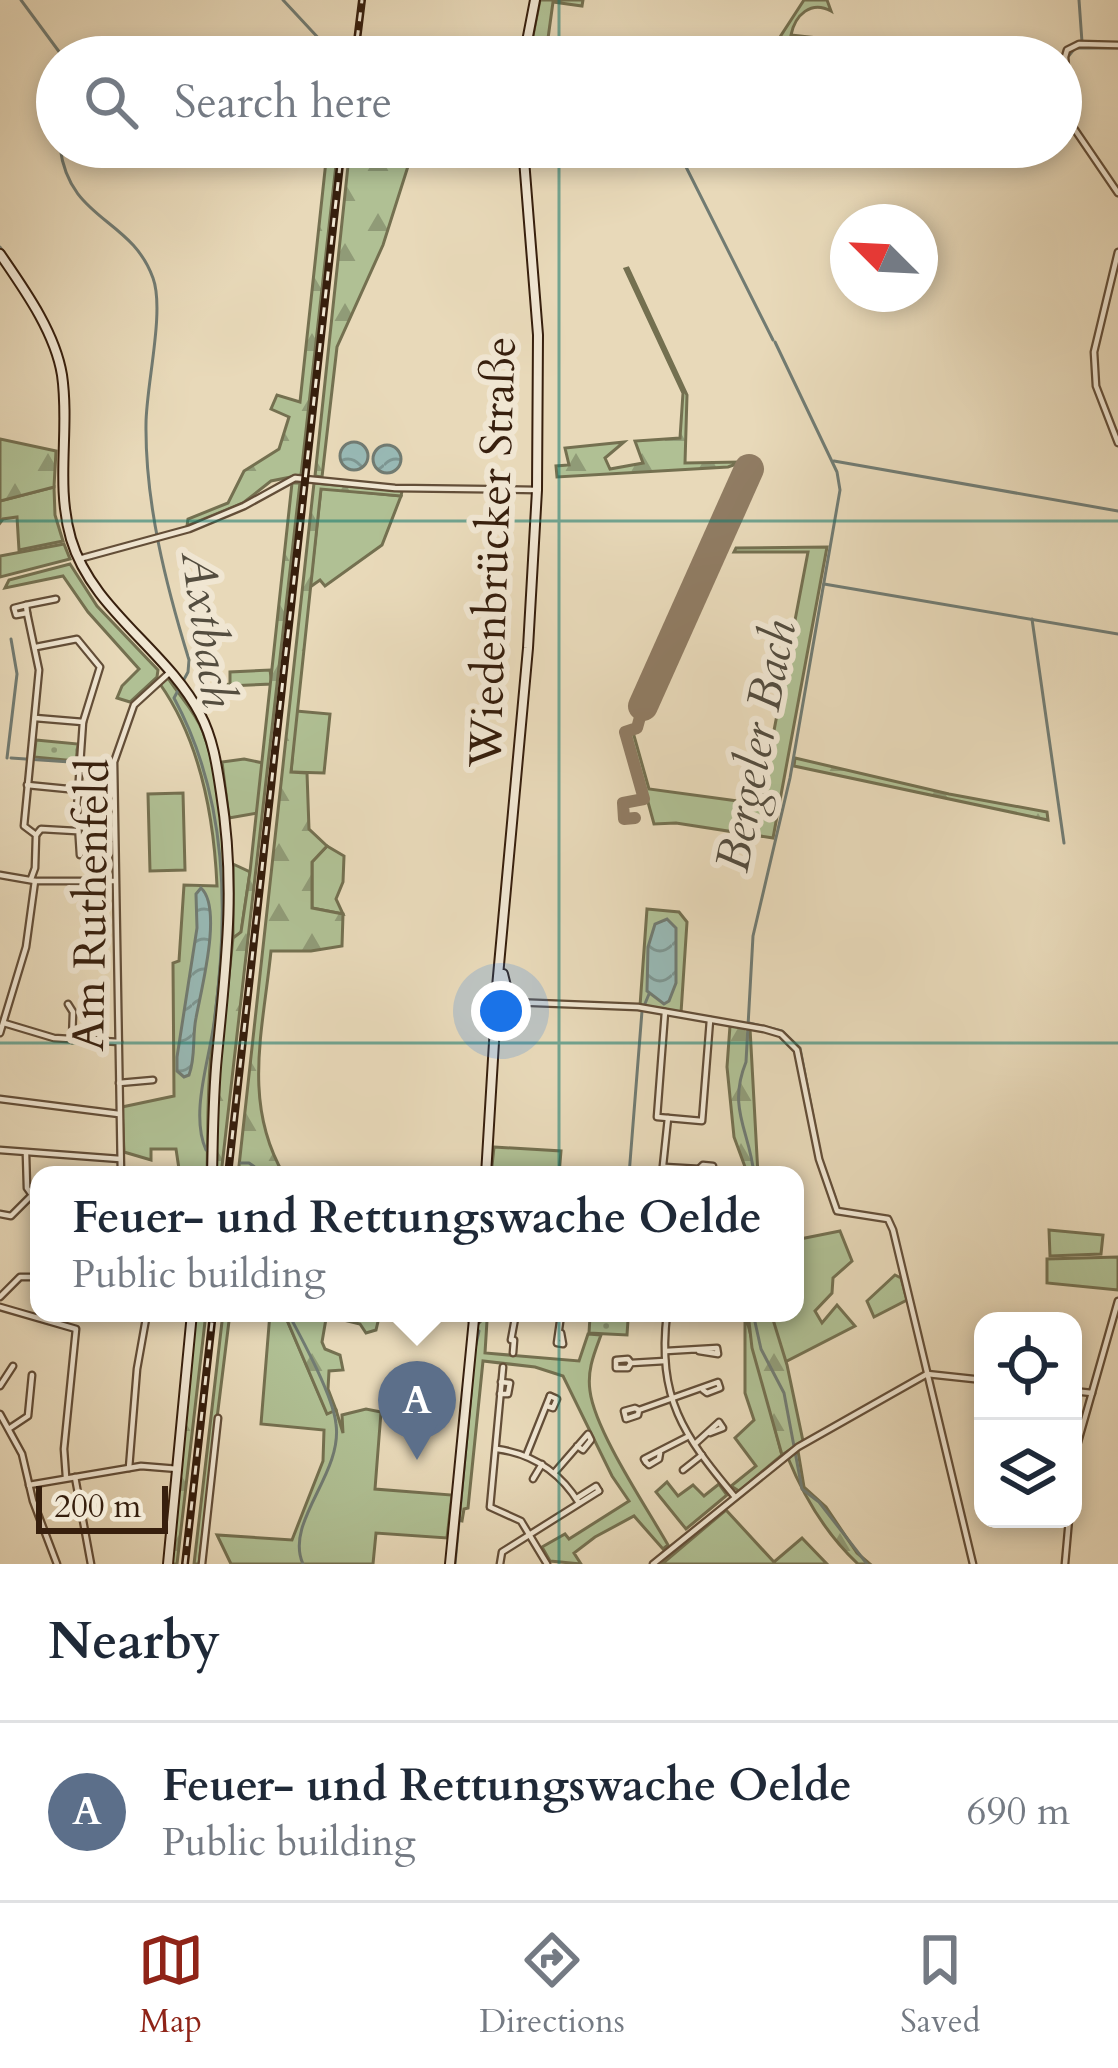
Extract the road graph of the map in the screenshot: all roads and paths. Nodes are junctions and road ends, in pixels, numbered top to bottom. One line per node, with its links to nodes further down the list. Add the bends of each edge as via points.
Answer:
1 (536, 0): 2 (street)
2 (528, 36)
3 (1082, 44): 4 (street)
4 (1118, 45)
5 (1082, 140): 7 (street)
6 (525, 168): 11 (street, Wiedenbrücker Straße, via 538,335)
7 (1118, 193)
8 (1118, 252): 10 (street, via 1094,352 1096,386)
9 (0, 254): 12 (street, via 59,362 64,512)
10 (1118, 443)
11 (537, 490): 12 (street, via 295,478 244,506); 26 (street, Wiedenbrücker Straße)
12 (79, 559): 15 (street)
13 (56, 599): 14 (street, via 27,609)
14 (36, 647): 16 (street); 17 (street, via 76,639 99,664)
15 (173, 676): 25 (street, Am Ruthenfeld, via 134,705 114,762); 44 (street, via 213,746 230,872)
16 (34, 718): 17 (street); 18 (street)
17 (83, 722): 19 (street)
18 (27, 785): 19 (street); 21 (street, via 24,826)
19 (78, 790): 20 (street)
20 (77, 831): 21 (street); 22 (street)
21 (36, 835): 24 (street)
22 (80, 855)
23 (0, 875): 24 (street)
24 (36, 880): 25 (street); 31 (street)
25 (115, 881): 34 (street, Am Ruthenfeld)
26 (506, 993): 28 (street); 28 (street, Wiedenbrücker Straße, via 488,997); 29 (street)
27 (68, 1004): 33 (street)
28 (499, 1009): 45 (street, Wiedenbrücker Straße)
29 (665, 1012): 30 (street); 39 (street, via 656,1117)
30 (710, 1020): 39 (street, via 702,1121); 70 (street, via 781,1034 797,1050 837,1211 890,1221)
31 (4, 1023): 32 (street); 33 (street)
32 (0, 1033)
33 (72, 1040): 34 (street)
34 (119, 1042): 36 (street, Am Ruthenfeld)
35 (153, 1080): 36 (street, Am Ruthenfeld)
36 (119, 1083): 38 (street, Am Ruthenfeld)
37 (0, 1099): 38 (street)
38 (119, 1114): 42 (street, Am Ruthenfeld)
39 (668, 1118): 46 (street)
40 (0, 1150): 41 (street)
41 (26, 1153): 42 (street); 47 (street)
42 (121, 1159): 43 (street, Am Ruthenfeld)
43 (121, 1166)
44 (212, 1166)
45 (487, 1166)
46 (665, 1166)
47 (30, 1190)
48 (30, 1200): 49 (street, via 11,1216)
49 (0, 1214)
50 (30, 1277): 51 (street)
51 (0, 1297)
52 (1118, 1300): 76 (street)
53 (0, 1307): 54 (street)
54 (30, 1316)
55 (52, 1322): 99 (street, via 76,1329)
56 (145, 1322): 94 (street)
57 (191, 1322): 95 (street)
58 (474, 1322): 109 (street)
59 (515, 1322): 65 (street)
60 (560, 1322): 62 (street)
61 (666, 1322): 63 (street)
62 (561, 1333)
63 (664, 1351): 64 (street); 66 (street)
64 (699, 1352)
65 (513, 1353)
66 (665, 1361): 67 (street); 77 (street)
67 (631, 1363)
68 (13, 1366): 73 (street)
69 (503, 1367): 89 (street)
70 (927, 1374): 72 (street); 102 (street, via 795,1449); 113 (street)
71 (32, 1375): 82 (street, via 28,1416)
72 (974, 1379)
73 (0, 1386)
74 (704, 1390): 77 (street)
75 (1082, 1392): 76 (street)
76 (1092, 1393): 85 (street)
77 (672, 1401): 79 (street); 86 (street)
78 (546, 1406): 92 (street)
79 (639, 1411)
80 (0, 1414): 82 (street)
81 (218, 1418): 108 (street)
82 (9, 1427): 83 (street); 101 (street)
83 (0, 1431)
84 (710, 1433): 87 (street)
85 (1082, 1435)
86 (687, 1437): 87 (street); 90 (street)
87 (694, 1444): 91 (street)
88 (578, 1446): 97 (street)
89 (495, 1449): 92 (street); 104 (street, via 490,1507 517,1517)
90 (660, 1454)
91 (702, 1454): 96 (street); 102 (street)
92 (526, 1456): 93 (street)
93 (542, 1464): 97 (street); 100 (street)
94 (130, 1468): 95 (street); 98 (street)
95 (179, 1469): 107 (street)
96 (683, 1470)
97 (554, 1472): 104 (street, via 578,1500)
98 (75, 1477): 99 (street); 106 (street)
99 (66, 1478): 101 (street)
100 (533, 1479)
101 (29, 1485): 105 (street)
102 (734, 1497): 112 (street)
103 (1068, 1528): 114 (street)
104 (530, 1534): 110 (street, via 502,1552); 111 (street)
105 (56, 1563)
106 (91, 1564)
107 (169, 1564)
108 (202, 1564)
109 (450, 1564)
110 (500, 1564)
111 (547, 1564)
112 (653, 1564)
113 (973, 1564)
114 (1065, 1564)

